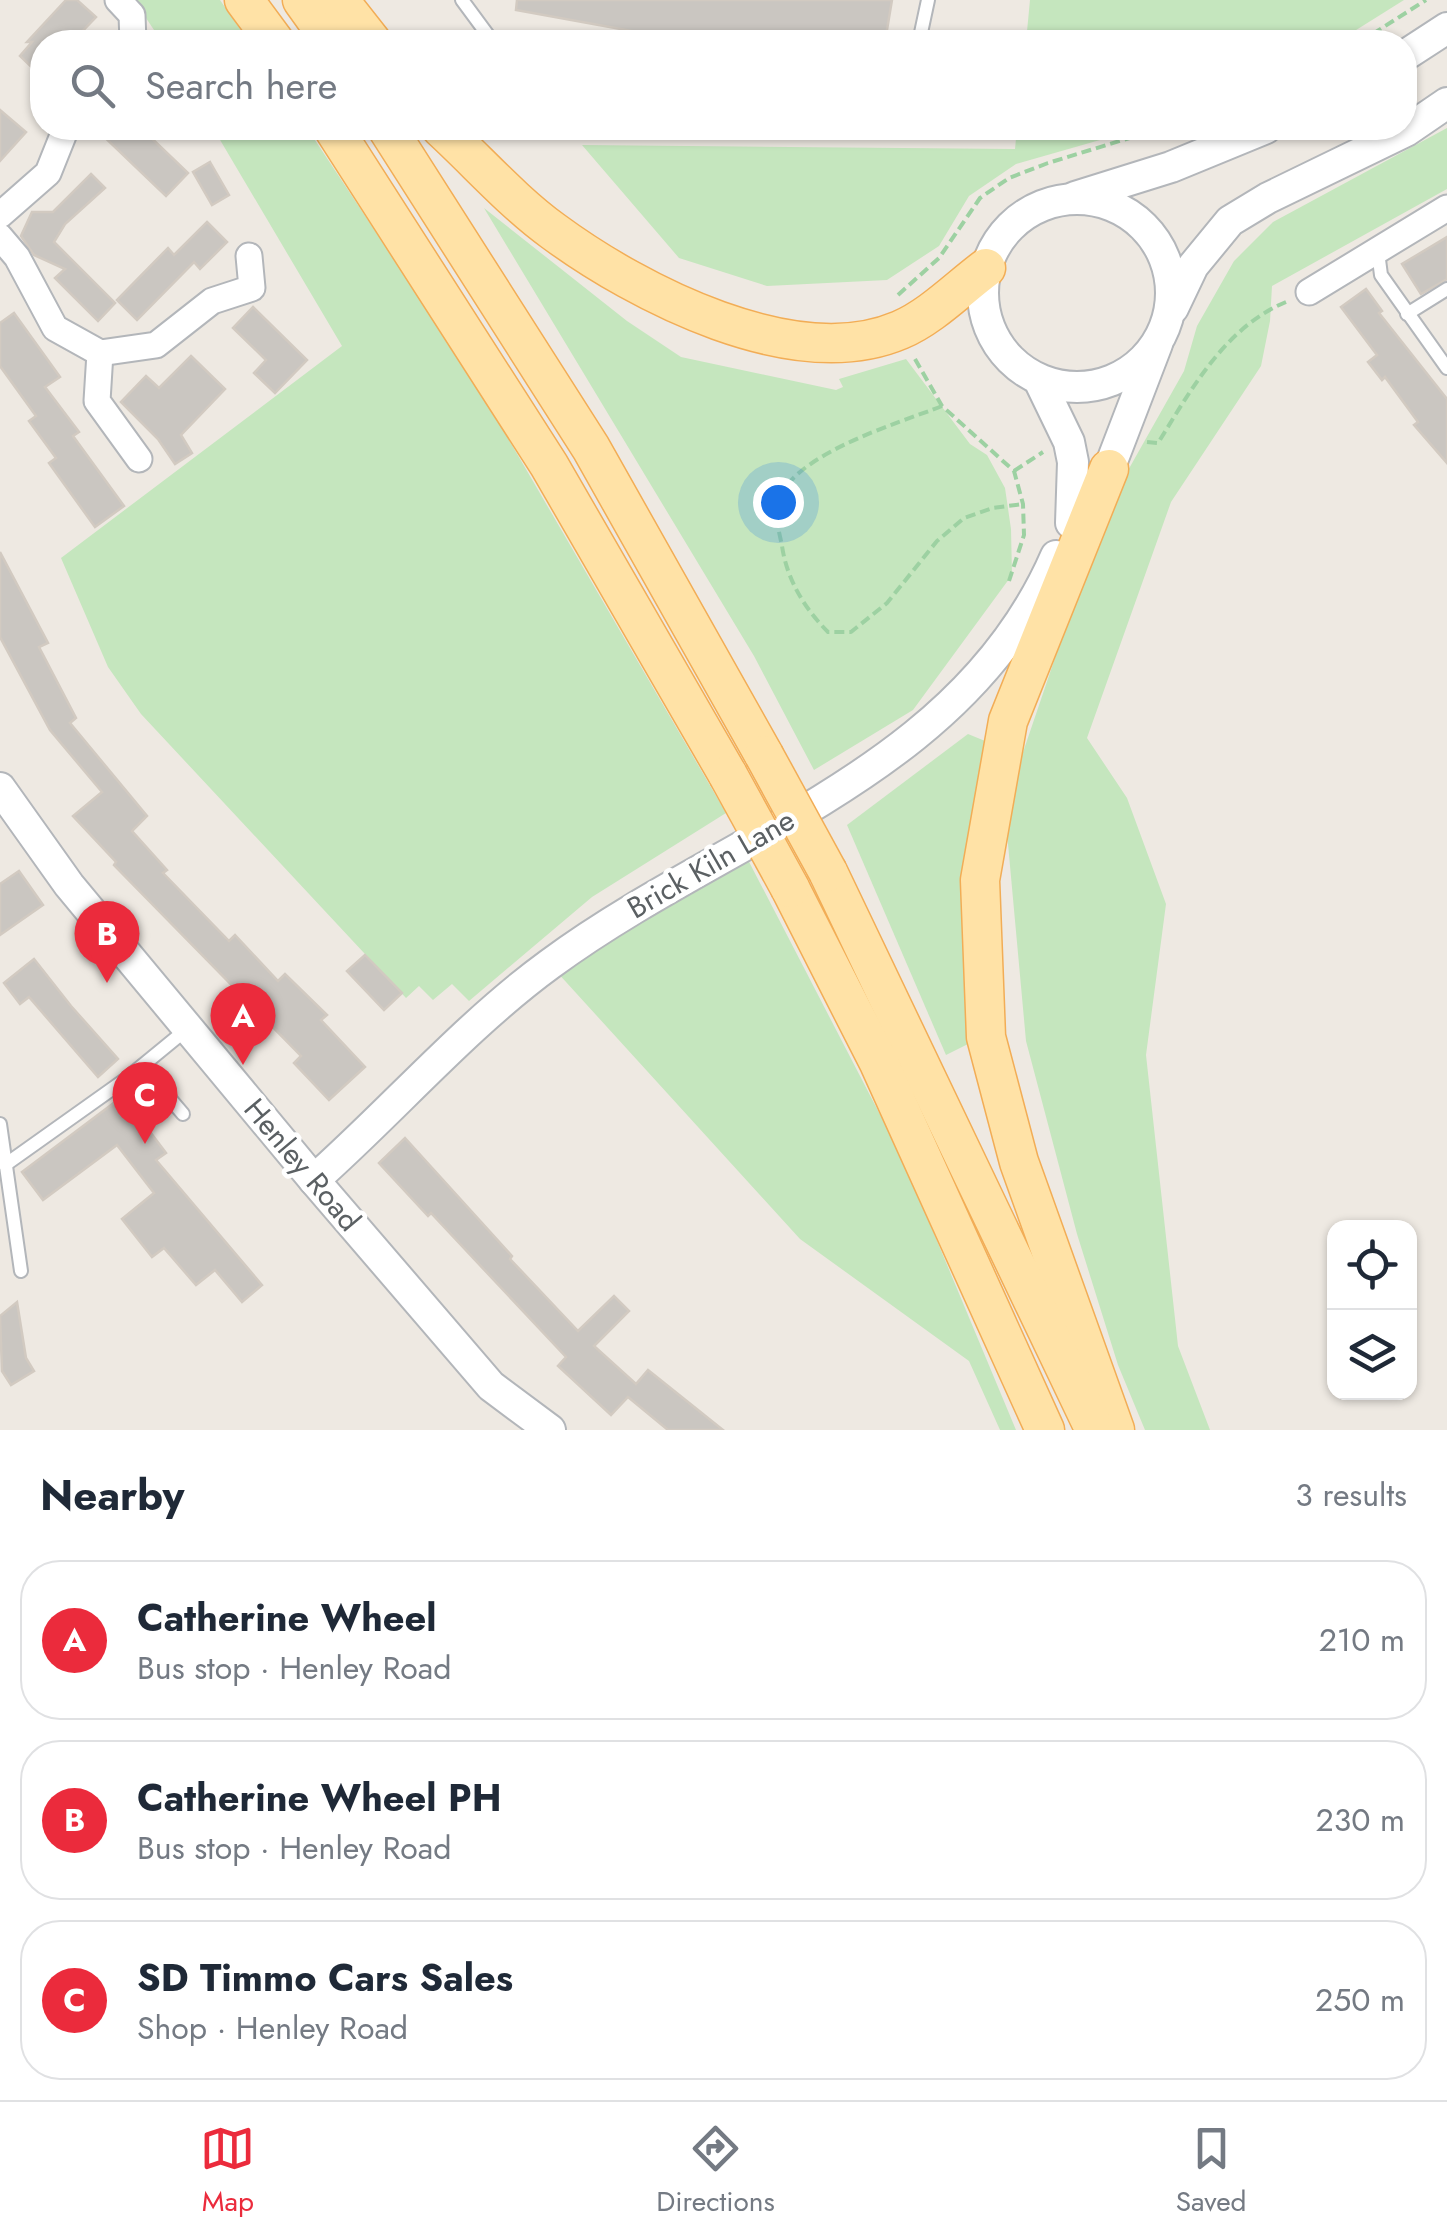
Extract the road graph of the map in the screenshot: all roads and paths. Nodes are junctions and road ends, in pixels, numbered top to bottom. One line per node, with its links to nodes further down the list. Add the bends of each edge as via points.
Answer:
1 (118, 0): 9 (street, via 132,16)
2 (244, 0): 10 (main road)
3 (302, 0): 11 (main road)
4 (339, 0): 12 (main road)
5 (462, 0): 13 (lane)
6 (928, 0): 14 (lane)
7 (1426, 0): 15 (path)
8 (1447, 28): 16 (street)
9 (133, 30)
10 (266, 30)
11 (323, 30)
12 (363, 30)
13 (484, 30)
14 (922, 30)
15 (1379, 30)
16 (1417, 48)
17 (1447, 103): 18 (street)
18 (1417, 123)
19 (61, 140): 28 (street, via 48,173)
20 (342, 140): 58 (main road, bridge, via 550,466 790,888 880,1063)
21 (395, 140): 59 (main road, bridge, via 590,448 828,872)
22 (455, 140): 37 (main road, via 552,230 632,281 714,320 819,344)
23 (1123, 140): 37 (path, via 1009,178 980,198 939,258 900,291 894,304)
24 (1237, 140): 26 (street)
25 (1387, 140): 35 (street, via 1230,220 1194,266)
26 (1068, 199): 32 (street, via 1016,221); 35 (street, via 1103,202 1135,218 1159,245 1171,278)
27 (1447, 208): 30 (street)
28 (0, 215)
29 (0, 237): 39 (street, via 55,328)
30 (1378, 250): 34 (street); 36 (lane, via 1381,275)
31 (249, 256): 39 (street, via 252,288 212,300 156,345)
32 (986, 268): 37 (main road); 41 (street, via 983,301 992,334 1011,361)
33 (1447, 289): 36 (lane)
34 (1309, 292): 43 (path, via 1242,329 1204,369 1158,443)
35 (1170, 314): 38 (street)
36 (1407, 314): 40 (lane)
37 (901, 330): 42 (path)
38 (1158, 344): 41 (street, via 1135,369 1105,384 1072,388); 45 (street, Brick Kiln Lane)
39 (100, 353): 44 (street, via 97,401)
40 (1447, 368)
41 (1039, 380): 47 (street, Brick Kiln Lane, via 1069,442)
42 (942, 406): 46 (path, via 1014,471); 46 (path, via 848,444 787,485 776,508 783,554 804,608 828,632 852,632 964,518)
43 (1139, 441)
44 (139, 460)
45 (1109, 469): 47 (street, Brick Kiln Lane); 60 (main road, via 1008,721 980,880 986,1037 1019,1162)
46 (1023, 504): 48 (path, via 1024,534)
47 (1071, 523): 55 (street, Brick Kiln Lane, via 1022,621 917,737 860,779 600,928 546,966)
48 (1002, 595)
49 (0, 788): 50 (street, Henley Road)
50 (187, 1029): 51 (lane); 55 (street, Henley Road)
51 (142, 1066): 52 (lane); 54 (lane)
52 (183, 1114)
53 (0, 1124): 54 (lane)
54 (4, 1165): 56 (lane)
55 (314, 1180): 57 (street, Henley Road, via 492,1386)
56 (21, 1271)
57 (550, 1430)
58 (1045, 1430)
59 (1094, 1430)
60 (1115, 1430)

